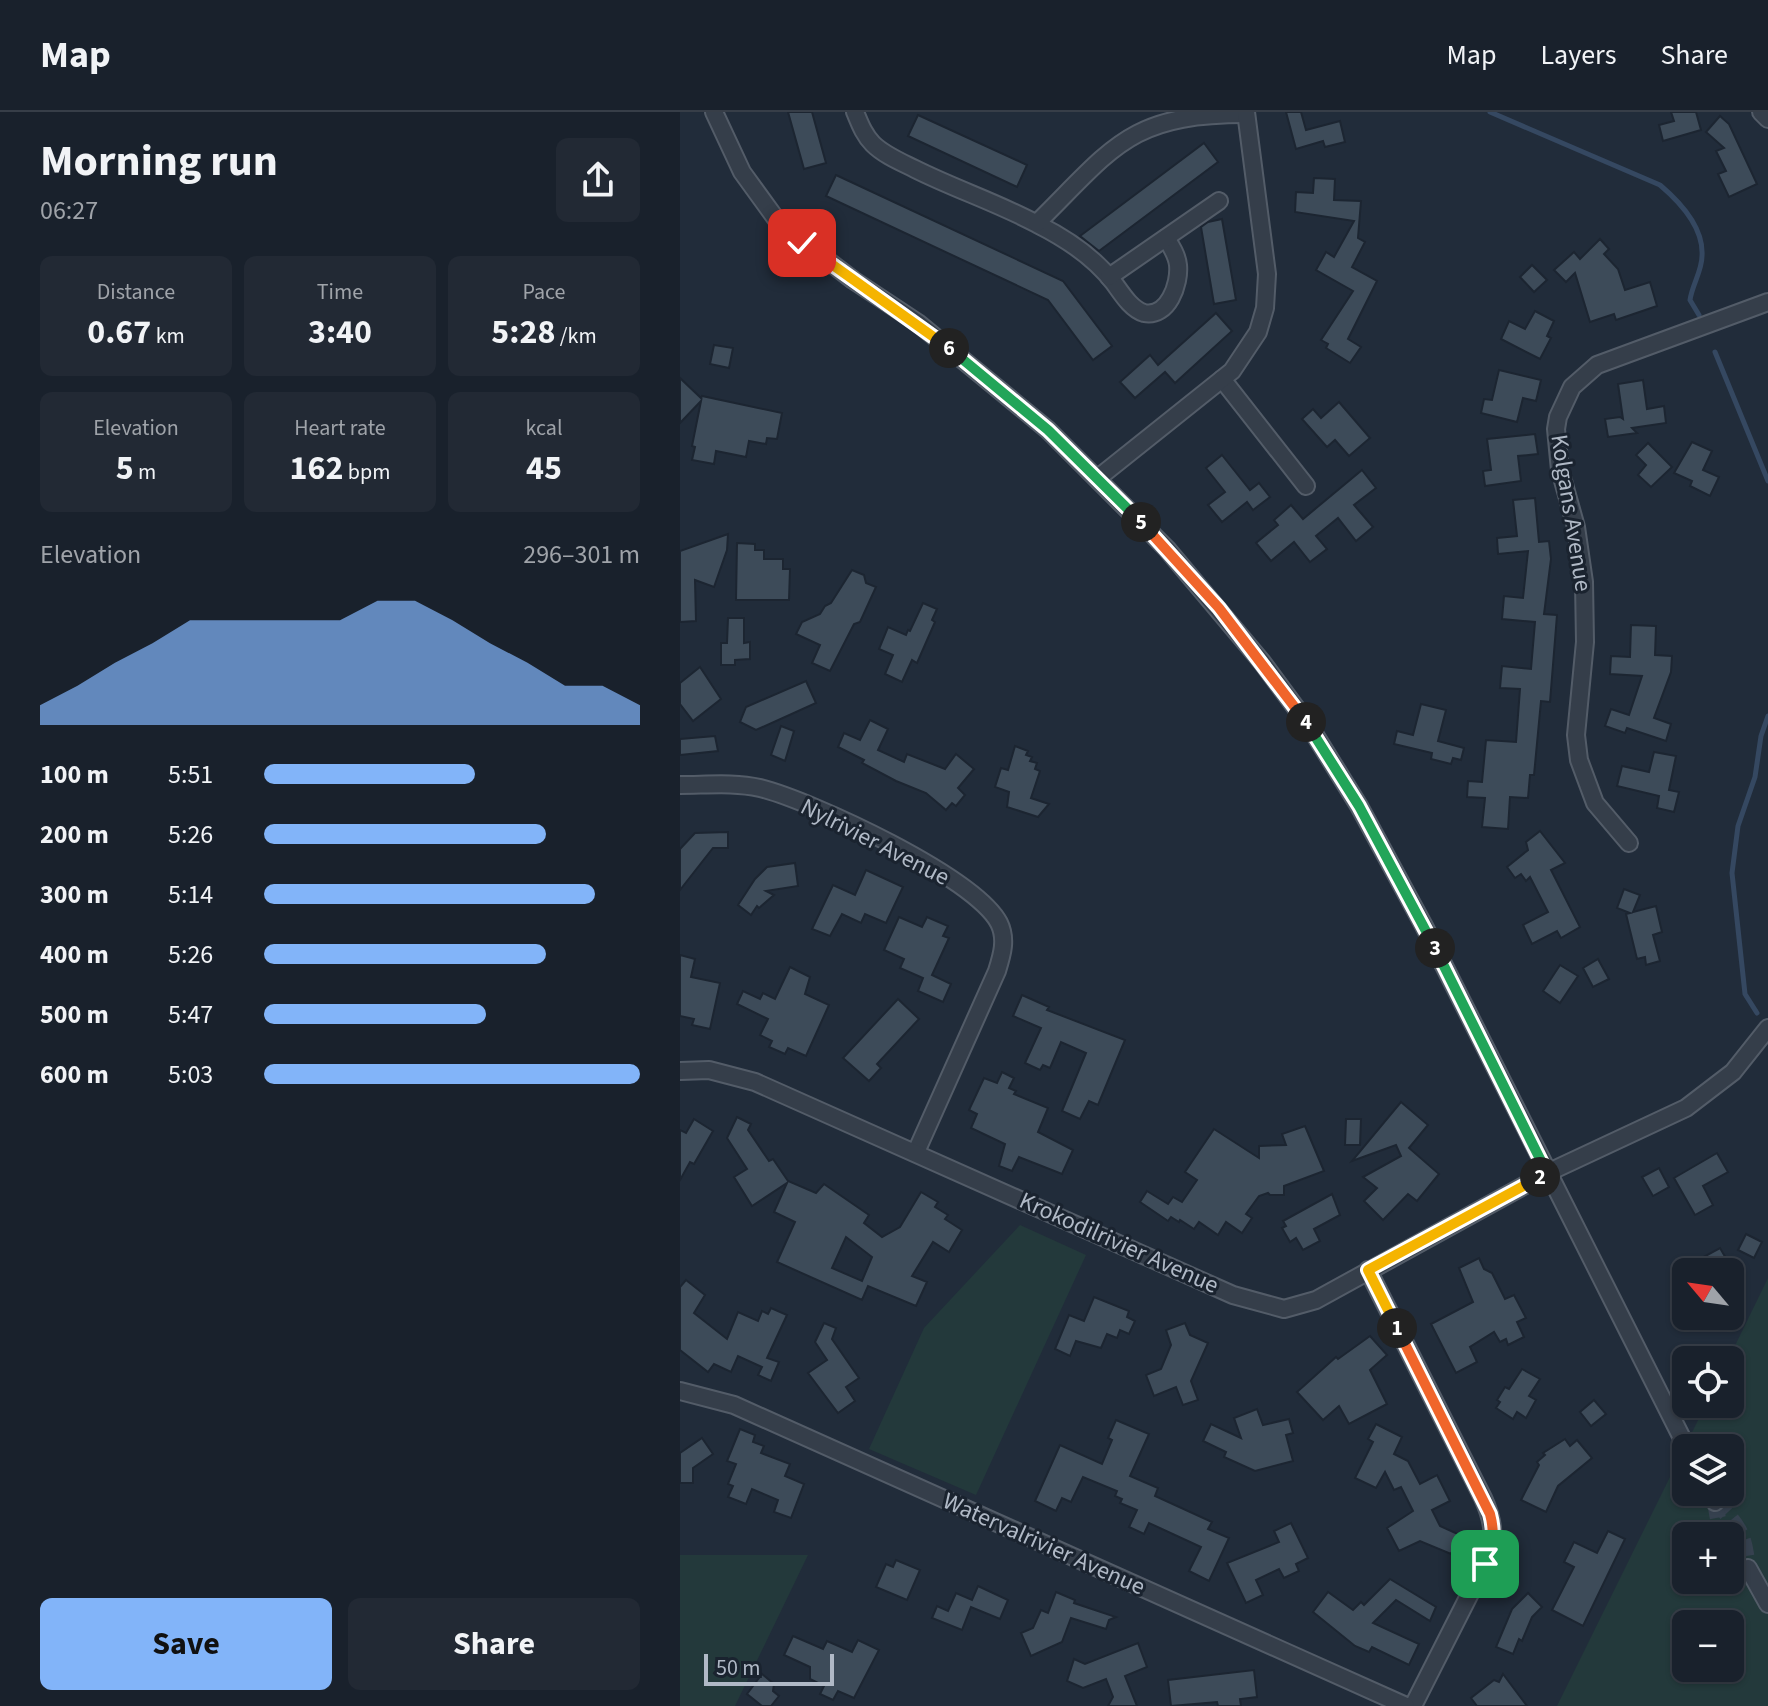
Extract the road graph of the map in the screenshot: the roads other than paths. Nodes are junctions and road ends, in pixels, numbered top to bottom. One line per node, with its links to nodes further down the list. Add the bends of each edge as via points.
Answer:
1 (714, 112): 12 (street, via 742,172 779,223 918,323)
2 (855, 112): 7 (street, via 864,132 887,154)
3 (1761, 112): 5 (street)
4 (1246, 113): 7 (street, via 1183,117 1141,129 1116,145); 11 (street, via 1264,238 1265,308 1247,351)
5 (1768, 119)
6 (1219, 201): 8 (street)
7 (1037, 223): 9 (street)
8 (1166, 238): 9 (street); 9 (street, via 1178,263 1178,278 1157,312 1139,311)
9 (1109, 277)
10 (1768, 302): 15 (street, Kolgans Avenue, via 1597,365 1572,387 1558,417 1560,470 1584,582 1579,760 1595,803)
11 (1222, 379): 12 (street); 13 (street)
12 (1098, 478): 19 (street, via 1219,608 1310,727 1393,868)
13 (1306, 486)
14 (680, 785): 18 (street, Nylrivier Avenue, via 733,784 795,800 922,860 989,909 1001,926 1004,946 997,971)
15 (1629, 843)
16 (1768, 1028): 19 (street, Krokodilrivier Avenue, via 1711,1092 1658,1124)
17 (680, 1071): 18 (street, Krokodilrivier Avenue, via 709,1070 745,1079)
18 (916, 1152): 20 (street, Krokodilrivier Avenue, via 1270,1307 1284,1309 1316,1300)
19 (1547, 1173): 20 (street, Krokodilrivier Avenue); 22 (street)
20 (1368, 1270): 26 (street, via 1483,1498 1494,1530 1492,1549)
21 (680, 1391): 25 (street, Watervalrivier Avenue, via 734,1405)
22 (1680, 1434)
23 (1748, 1568): 24 (street)
24 (1768, 1604)
25 (1406, 1706)
26 (1413, 1706)

